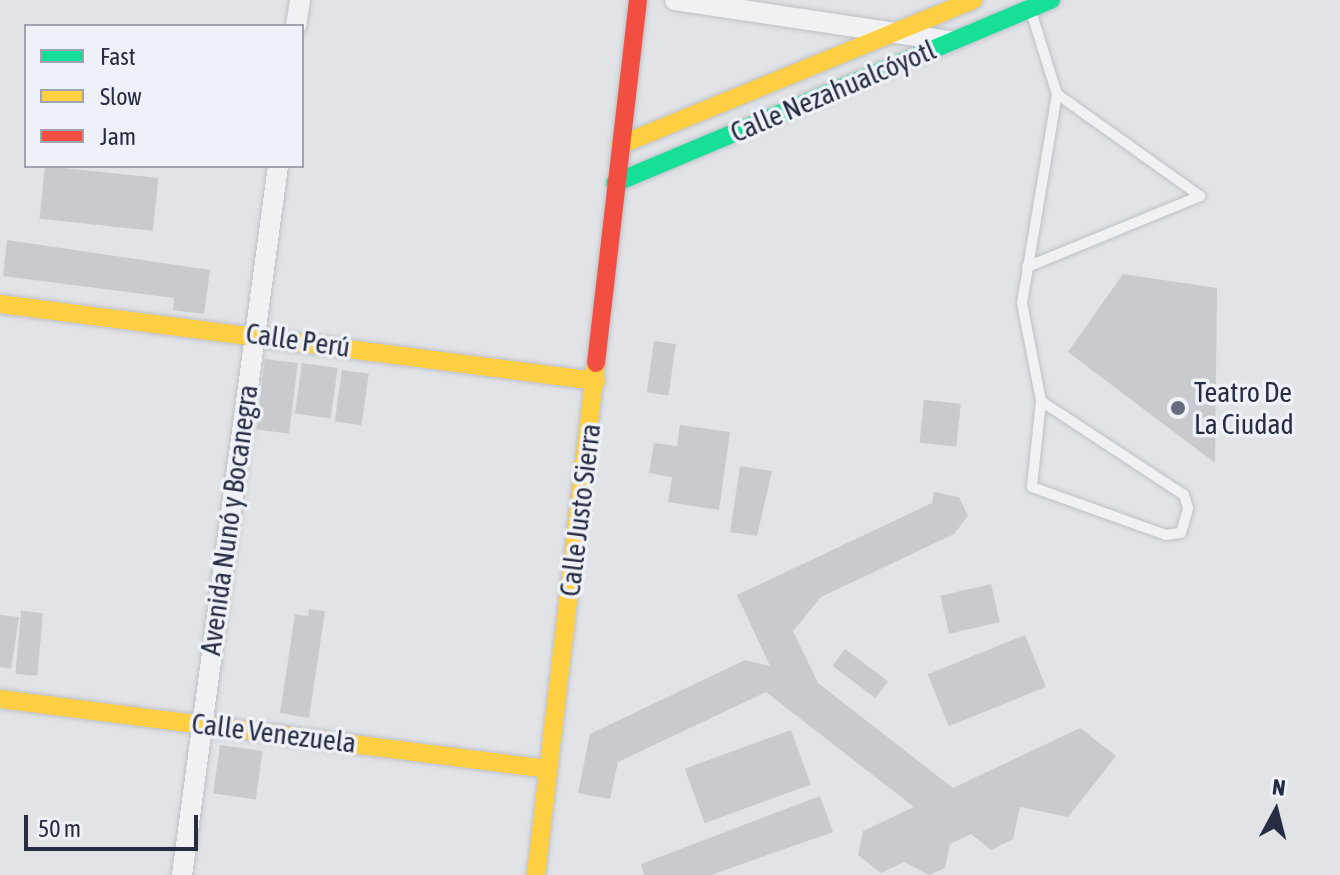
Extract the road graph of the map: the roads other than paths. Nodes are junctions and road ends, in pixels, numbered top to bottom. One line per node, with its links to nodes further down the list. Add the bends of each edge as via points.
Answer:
1 (300, 0): 8 (street)
2 (638, 0): 13 (main road, Calle Justo Sierra)
3 (675, 0): 9 (street)
4 (973, 0): 9 (main road, Calle Nezahualcóyotl)
5 (980, 0): 10 (street)
6 (1051, 0): 7 (main road, Calle Nezahualcóyotl)
7 (1029, 4): 10 (main road, Calle Nezahualcóyotl); 12 (lane)
8 (296, 24)
9 (896, 31): 11 (street); 13 (main road, Calle Nezahualcóyotl)
10 (977, 31): 11 (main road, Calle Nezahualcóyotl)
11 (950, 41): 15 (main road, Calle Nezahualcóyotl)
12 (1057, 94): 16 (lane); 16 (lane, via 1200,196)
13 (620, 145): 15 (main road, Calle Justo Sierra)
14 (278, 168): 18 (street, Avenida Nunó y Bocanegra)
15 (615, 183): 19 (main road, Calle Justo Sierra)
16 (1027, 267): 20 (lane, via 1023,321)
17 (0, 304): 18 (main road, Calle Perú)
18 (255, 334): 19 (main road, Calle Perú); 22 (street, Avenida Nunó y Bocanegra)
19 (596, 381): 23 (main road, Calle Justo Sierra)
20 (1041, 401): 20 (lane, via 1030,477 1036,491 1166,535 1181,533 1184,495)
21 (0, 699): 22 (main road, Calle Venezuela)
22 (201, 723): 23 (main road, Calle Venezuela); 24 (street, Avenida Nunó y Bocanegra)
23 (548, 769): 25 (main road, Calle Justo Sierra)
24 (182, 875)
25 (536, 875)

